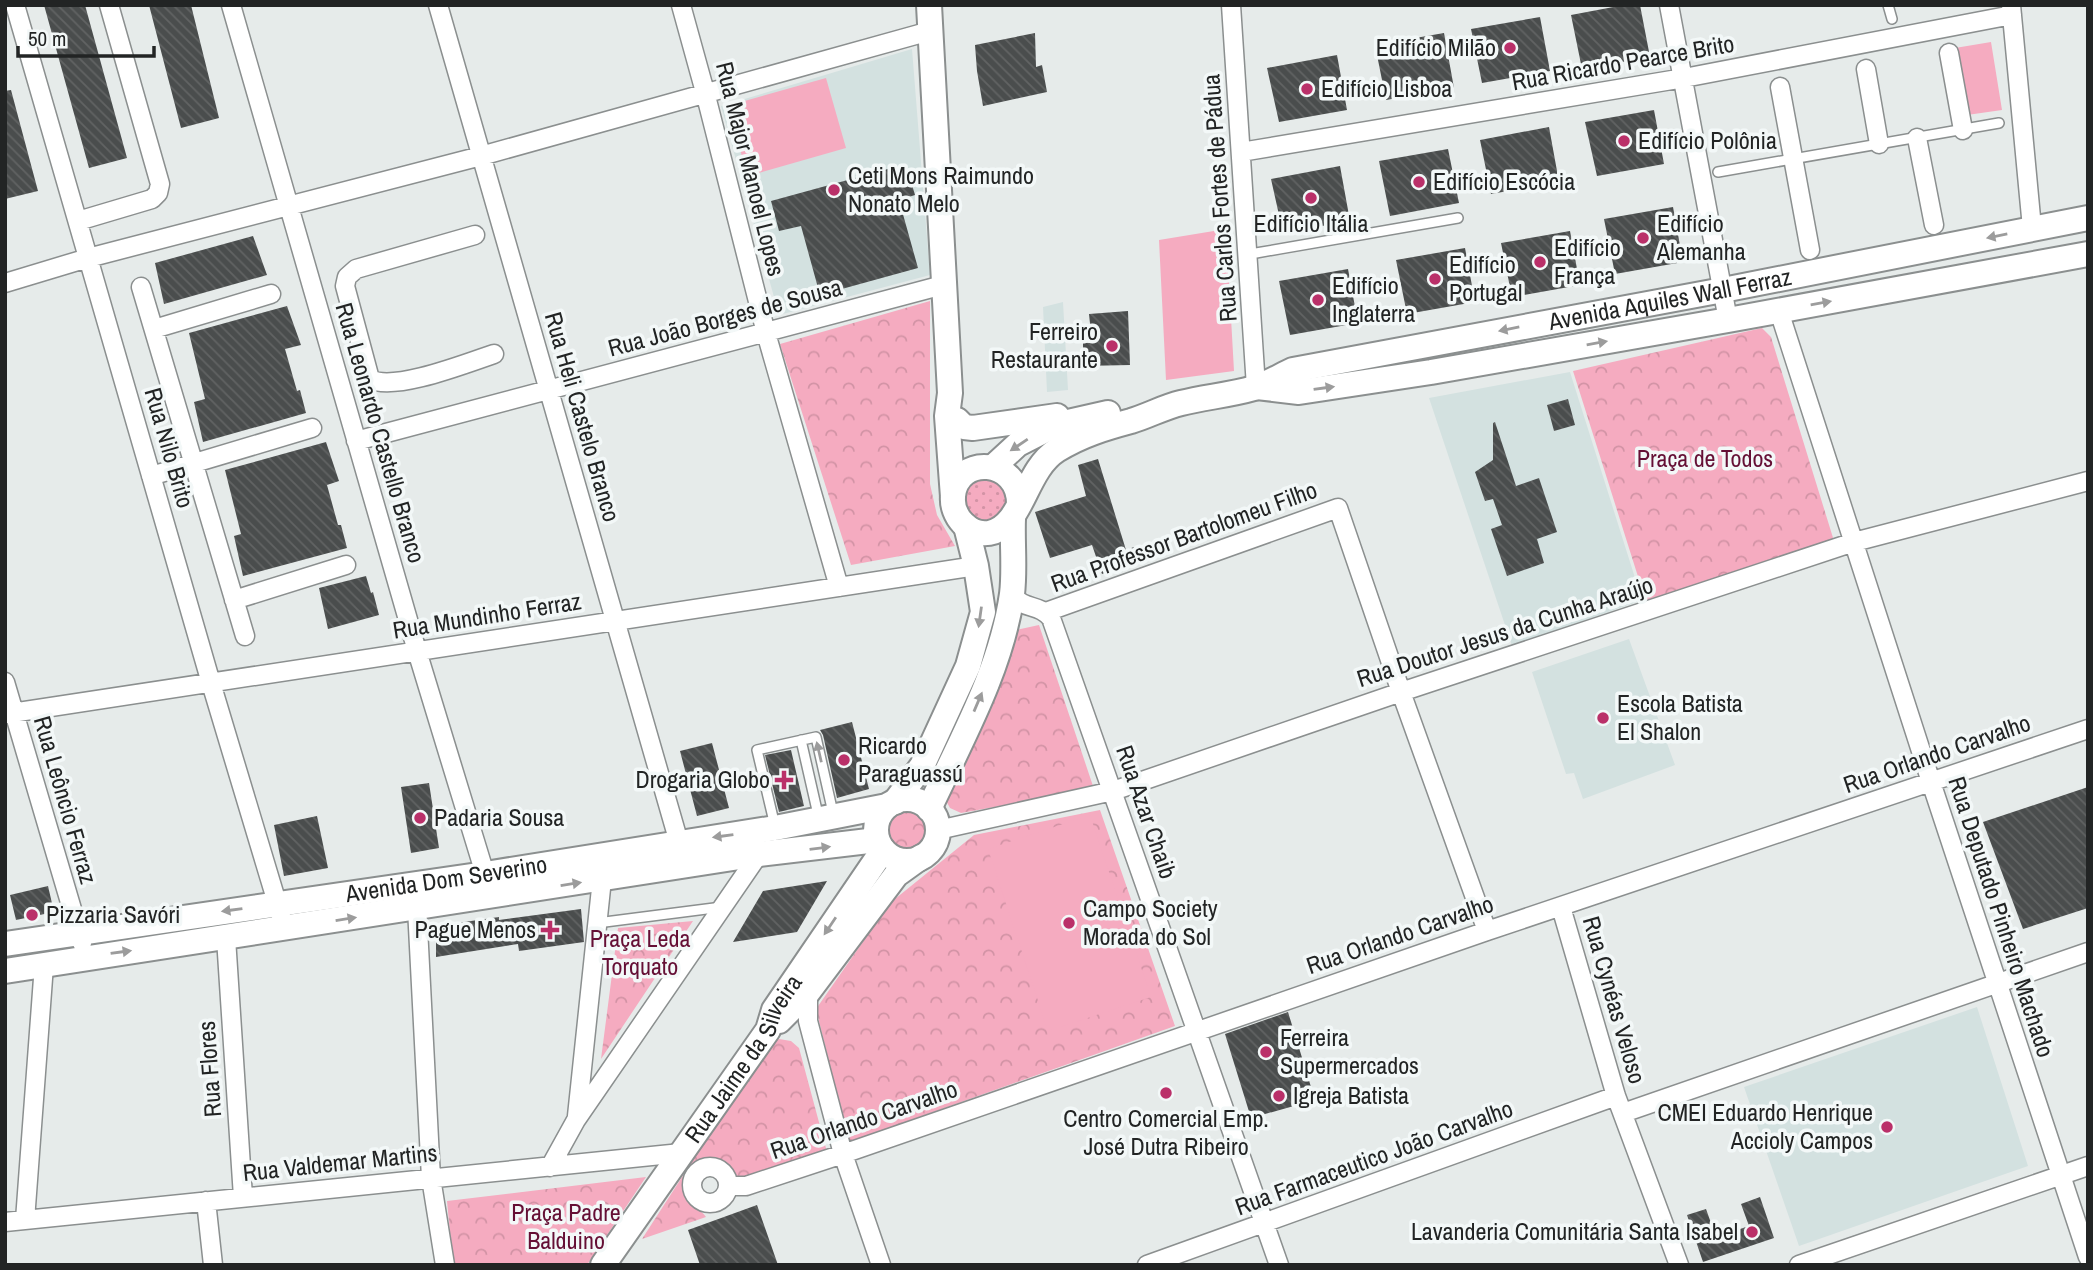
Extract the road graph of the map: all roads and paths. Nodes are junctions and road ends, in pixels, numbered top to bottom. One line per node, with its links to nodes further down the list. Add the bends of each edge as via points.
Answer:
1 (15, 5): 29 (street, Rua Nilo Brito)
2 (109, 5): 29 (street, via 160,184 152,199)
3 (231, 5): 26 (street, Rua Leonardo Castello Branco)
4 (438, 5): 23 (street, Rua Heli Castelo Branco)
5 (681, 5): 17 (street, Rua Major Manoel Lopes)
6 (929, 5): 12 (main road)
7 (1231, 5): 22 (street, Rua Carlos Fortes de Pádua)
8 (1670, 5): 15 (street)
9 (1888, 5): 11 (lane)
10 (2012, 10): 15 (street, Rua Ricardo Pearce Brito); 31 (street)
11 (1892, 19)
12 (929, 31): 17 (street); 38 (main road)
13 (1949, 53): 19 (street)
14 (1866, 69): 21 (street)
15 (1684, 78): 22 (street, Rua Ricardo Pearce Brito); 25 (street)
16 (1780, 87): 24 (street)
17 (705, 92): 23 (street); 45 (street, Rua Major Manoel Lopes)
18 (1999, 123): 19 (lane)
19 (1963, 130): 20 (lane)
20 (1917, 138): 21 (lane); 30 (street)
21 (1879, 144): 24 (lane)
22 (1241, 152): 34 (street, Rua Carlos Fortes de Pádua)
23 (481, 156): 26 (street); 50 (street, Rua Heli Castelo Branco)
24 (1793, 159): 25 (lane); 33 (street)
25 (1710, 174): 40 (street)
26 (289, 206): 36 (street); 47 (street, Rua Leonardo Castello Branco)
27 (1458, 218): 34 (lane)
28 (2088, 218): 31 (main road, Avenida Aquiles Wall Ferraz)
29 (78, 221): 36 (street, Rua Nilo Brito)
30 (1934, 225)
31 (2032, 229): 40 (main road, Avenida Aquiles Wall Ferraz, one-way to 40)
32 (475, 234): 46 (street, via 356,269 347,277 345,286)
33 (1810, 250)
34 (1252, 253): 49 (street, Rua Carlos Fortes de Pádua)
35 (2088, 254): 42 (main road, Avenida Aquiles Wall Ferraz, one-way to 35)
36 (88, 258): 37 (street); 59 (street, Rua Nilo Brito)
37 (5, 283)
38 (943, 285): 45 (street, Rua João Borges de Sousa); 51 (main road)
39 (141, 287): 44 (street)
40 (1723, 290): 43 (street); 49 (main road, Avenida Aquiles Wall Ferraz, one-way to 49, via 1293,370)
41 (271, 294): 44 (street)
42 (1779, 311): 43 (main road, Avenida Aquiles Wall Ferraz); 64 (street, Rua Deputado Pinheiro Machado)
43 (1728, 320): 49 (main road, Avenida Aquiles Wall Ferraz, one-way to 43, via 1299,392)
44 (154, 329): 57 (street)
45 (766, 332): 50 (street, Rua João Borges de Sousa); 67 (street, Rua Major Manoel Lopes)
46 (359, 338): 47 (street); 48 (street, via 370,379 378,383 406,381)
47 (328, 344): 56 (street, Rua Leonardo Castello Branco)
48 (494, 354)
49 (1256, 387): 52 (main road, Avenida Aquiles Wall Ferraz)
50 (549, 389): 56 (street, Rua João Borges de Sousa); 71 (street, Rua Heli Castelo Branco)
51 (950, 393): 54 (main road); 61 (main road, via 947,416)
52 (1177, 404): 53 (main road, Avenida Aquiles Wall Ferraz, via 1157,402); 62 (main road, Avenida Aquiles Wall Ferraz, via 1090,432 1056,451 1036,471)
53 (1110, 413): 54 (main road, via 973,428); 58 (main road, Avenida Aquiles Wall Ferraz, one-way to 58, via 1055,425 1018,444)
54 (957, 420): 58 (main road)
55 (312, 428): 57 (street)
56 (356, 441): 73 (street, Rua Leonardo Castello Branco)
57 (194, 464): 59 (street); 69 (street)
58 (989, 467): 61 (main road, via 967,473); 62 (main road, via 1011,478 1016,486)
59 (151, 476): 75 (street, Rua Nilo Brito)
60 (2088, 481): 64 (street, Rua Doutor Jesus da Cunha Araújo)
61 (953, 498): 63 (main road, via 958,519)
62 (1016, 512): 63 (main road, via 1004,528 988,533); 68 (main road)
63 (966, 526): 66 (main road)
64 (1853, 541): 76 (street, Rua Doutor Jesus da Cunha Araújo); 80 (street, Rua Deputado Pinheiro Machado)
65 (346, 565): 69 (street)
66 (976, 566): 67 (street, Rua Mundinho Ferraz); 82 (main road, one-way to 82, via 983,612 968,666 922,766)
67 (839, 587): 71 (street, Rua Mundinho Ferraz)
68 (1012, 595): 70 (street, via 1020,605); 83 (main road, one-way to 68, via 1001,644)
69 (234, 600): 72 (street)
70 (1046, 612): 76 (street, Rua Professor Bartolomeu Filho, via 1338,508); 81 (street, Rua Azar Chaib)
71 (616, 621): 73 (street, Rua Mundinho Ferraz); 86 (street, Rua Heli Castelo Branco)
72 (245, 636)
73 (417, 651): 75 (street, Rua Mundinho Ferraz); 91 (street, Rua Leonardo Castello Branco)
74 (5, 682): 77 (street, Rua Leôncio Ferraz)
75 (211, 683): 77 (street, Rua Mundinho Ferraz); 93 (street, Rua Nilo Brito)
76 (1401, 692): 81 (street, Rua Doutor Jesus da Cunha Araújo); 99 (street)
77 (10, 713): 100 (street, Rua Leôncio Ferraz)
78 (2088, 729): 80 (street, Rua Orlando Carvalho)
79 (801, 740): 84 (lane); 84 (lane, one-way to 79, via 816,737); 85 (lane, via 757,750)
80 (1931, 782): 95 (street, Rua Orlando Carvalho); 107 (street, Rua Deputado Pinheiro Machado)
81 (1113, 791): 83 (street, Rua Doutor Jesus da Cunha Araújo); 110 (street, Rua Azar Chaib)
82 (891, 804): 83 (main road, via 913,800); 84 (main road, Avenida Dom Severino); 87 (main road, via 877,821)
83 (934, 819): 89 (main road, via 932,849)
84 (827, 820): 85 (main road, Avenida Dom Severino)
85 (775, 828): 86 (main road, Avenida Dom Severino, one-way to 86)
86 (680, 842): 90 (street, Rua Heli Castelo Branco); 91 (main road, Avenida Dom Severino)
87 (880, 845): 88 (main road, Avenida Dom Severino, one-way to 87); 89 (main road, via 901,860); 109 (main road, Rua Jaime da Silveira, one-way to 109, via 774,1010)
88 (759, 855): 90 (main road, Avenida Dom Severino); 94 (street)
89 (921, 858): 108 (main road, via 896,875)
90 (686, 866): 92 (main road, Avenida Dom Severino)
91 (485, 874): 93 (main road, Avenida Dom Severino)
92 (602, 879): 96 (main road, Avenida Dom Severino, one-way to 92); 97 (street)
93 (277, 904): 98 (street, Rua Nilo Brito); 100 (main road, Avenida Dom Severino, one-way to 100)
94 (723, 906): 97 (lane); 113 (street)
95 (1561, 907): 99 (street, Rua Orlando Carvalho); 112 (street, Rua Cynéas Veloso)
96 (417, 908): 98 (main road, Avenida Dom Severino, one-way to 96); 119 (street)
97 (597, 923): 113 (street)
98 (285, 929): 101 (main road, Avenida Dom Severino)
99 (1487, 931): 110 (street, Rua Orlando Carvalho)
100 (78, 933): 102 (main road, Avenida Dom Severino); 104 (street, Rua Leôncio Ferraz)
101 (226, 938): 104 (main road, Avenida Dom Severino, one-way to 101); 121 (street, Rua Flores)
102 (5, 944)
103 (2088, 952): 107 (street, Rua Farmaceutico João Carvalho)
104 (86, 957): 105 (main road, Avenida Dom Severino)
105 (44, 965): 106 (main road, Avenida Dom Severino); 123 (street)
106 (5, 971)
107 (1998, 985): 112 (street, Rua Farmaceutico João Carvalho); 118 (street, Rua Deputado Pinheiro Machado)
108 (808, 992): 109 (main road); 111 (street, via 808,1021)
109 (768, 1030): 111 (street, via 788,1025 802,1028); 114 (main road, Rua Jaime da Silveira)
110 (1196, 1030): 115 (street, Rua Orlando Carvalho); 125 (street, Rua Azar Chaib)
111 (815, 1044): 115 (street)
112 (1620, 1105): 125 (street, Rua Farmaceutico João Carvalho); 133 (street, Rua Cynéas Veloso)
113 (576, 1120): 117 (street)
114 (681, 1153): 117 (street, Rua Valdemar Martins); 129 (main road, Rua Jaime da Silveira)
115 (843, 1154): 120 (street, Rua Orlando Carvalho, via 746,1185); 130 (street)
116 (2088, 1166): 118 (street)
117 (550, 1167): 119 (street, Rua Valdemar Martins)
118 (2060, 1176): 126 (street, Rua Deputado Pinheiro Machado); 134 (street)
119 (431, 1178): 121 (street, Rua Valdemar Martins); 128 (street)
120 (728, 1185)
121 (243, 1197): 122 (street, Rua Valdemar Martins)
122 (206, 1202): 123 (street, Rua Valdemar Martins); 127 (street)
123 (25, 1220): 124 (street, Rua Valdemar Martins)
124 (5, 1222)
125 (1264, 1224): 131 (street, Rua Farmaceutico João Carvalho); 132 (street, Rua Azar Chaib)
126 (2088, 1258)
127 (213, 1265)
128 (445, 1265)
129 (603, 1265)
130 (881, 1265)
131 (1147, 1265)
132 (1279, 1265)
133 (1679, 1265)
134 (1799, 1265)

